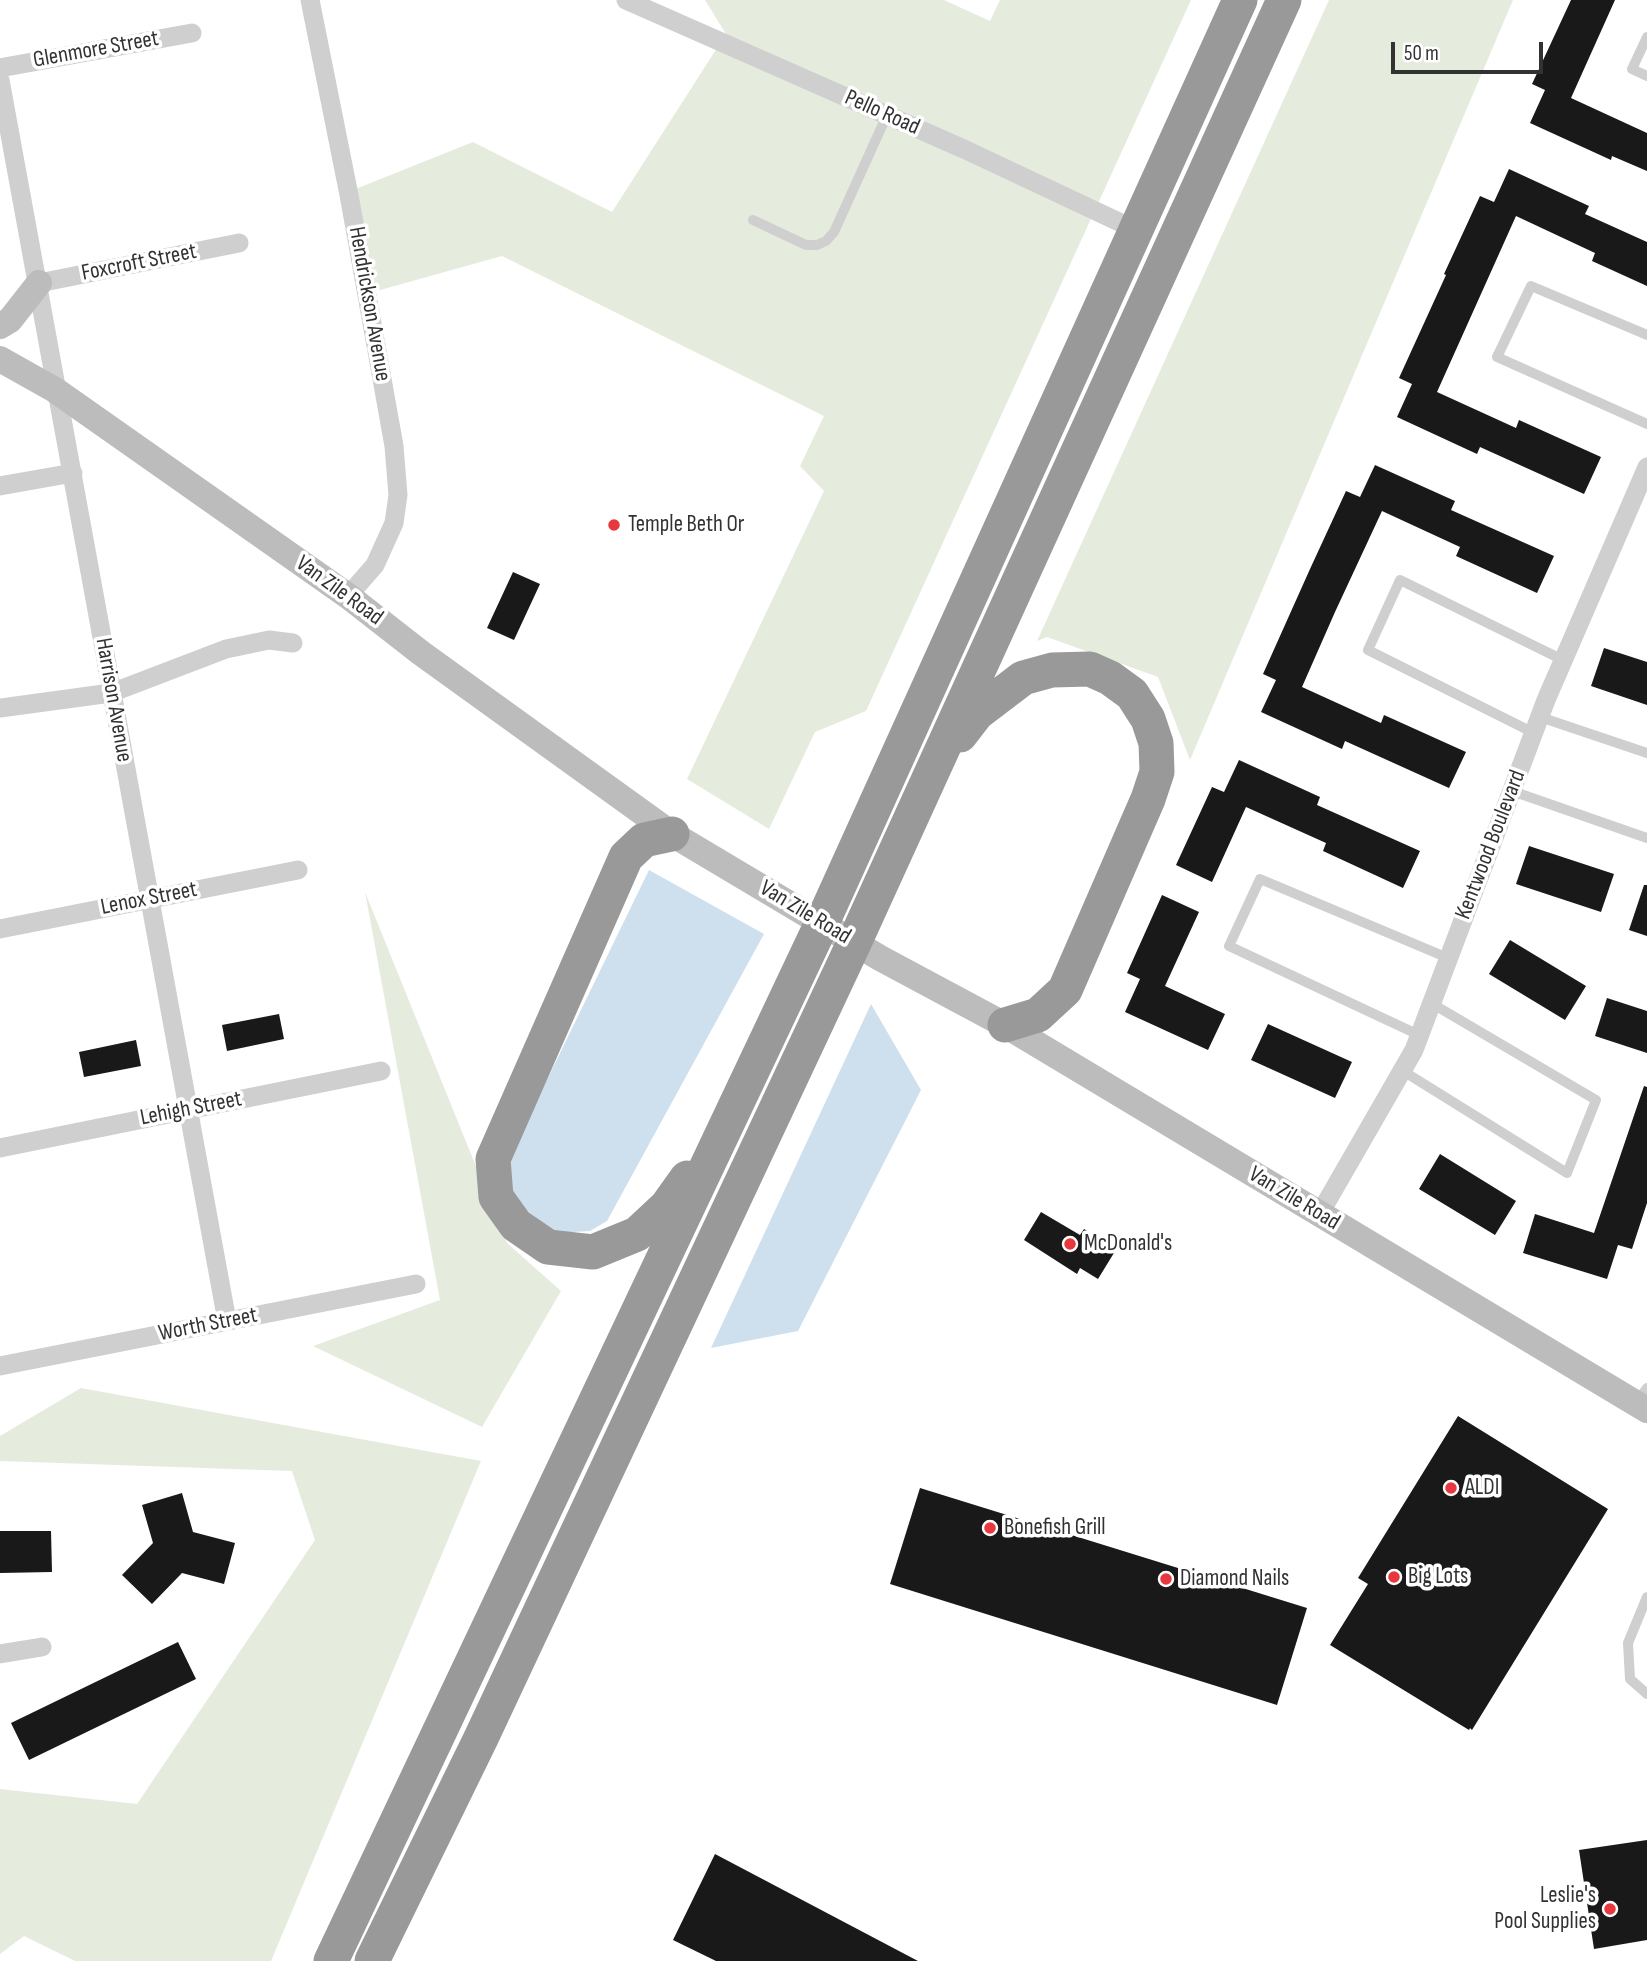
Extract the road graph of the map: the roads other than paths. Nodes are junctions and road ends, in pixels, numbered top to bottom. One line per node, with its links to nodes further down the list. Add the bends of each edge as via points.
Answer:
1 (310, 0): 23 (street, Hendrickson Avenue, via 389,418 398,495 394,523 375,565)
2 (626, 0): 10 (street, Pello Road)
3 (1240, 0): 12 (highway)
4 (1284, 0): 30 (highway)
5 (192, 33): 7 (street, Glenmore Street)
6 (1647, 37): 8 (lane, via 1632,69)
7 (0, 68)
8 (1647, 76)
9 (0, 80): 14 (street, Harrison Avenue)
10 (887, 115): 11 (lane, via 834,232 826,240 806,245); 12 (street, Pello Road)
11 (753, 220)
12 (1136, 230): 36 (highway)
13 (239, 243): 14 (street, Foxcroft Street)
14 (38, 283): 15 (street, via 10,320); 18 (street, Harrison Avenue)
15 (0, 326)
16 (1647, 335): 19 (lane, via 1531,286 1497,357)
17 (0, 359): 18 (street, Van Zile Road)
18 (55, 390): 20 (street, Harrison Avenue); 23 (street, Van Zile Road)
19 (1647, 424)
20 (73, 473): 22 (street); 26 (street, Harrison Avenue)
21 (1646, 474): 25 (street, Kentwood Boulevard)
22 (0, 486)
23 (348, 596): 32 (street, Van Zile Road)
24 (293, 643): 26 (street, via 269,640 226,649)
25 (1563, 660): 28 (street, Kentwood Boulevard); 28 (lane, via 1400,580 1367,650)
26 (111, 693): 27 (street); 35 (street, Harrison Avenue)
27 (0, 708)
28 (1537, 725): 29 (lane); 31 (street, Kentwood Boulevard)
29 (1647, 753)
30 (934, 768): 38 (highway); 41 (highway, via 977,713 1023,678 1052,670 1090,669 1110,678 1132,694 1156,743 1157,772 1148,799 1065,990 1038,1015)
31 (1511, 791): 33 (lane); 39 (street, Kentwood Boulevard)
32 (672, 834): 36 (street, Van Zile Road); 46 (highway, via 644,840 626,857 493,1159 496,1197 516,1225 548,1247 593,1252 637,1234 667,1206)
33 (1647, 838)
34 (298, 870): 35 (street, Lenox Street)
35 (149, 899): 37 (street, Lenox Street); 45 (street, Harrison Avenue)
36 (822, 923): 38 (street, Van Zile Road); 46 (highway)
37 (0, 929)
38 (854, 943): 41 (street, Van Zile Road); 58 (highway)
39 (1448, 958): 40 (street, Kentwood Boulevard); 42 (lane, via 1260,879 1229,946)
40 (1431, 1003): 42 (street, Kentwood Boulevard); 44 (lane, via 1596,1100 1567,1173)
41 (1005, 1025): 48 (street, Van Zile Road)
42 (1419, 1035): 44 (street, Kentwood Boulevard)
43 (382, 1071): 45 (street, Lehigh Street)
44 (1403, 1071): 48 (street, Kentwood Boulevard)
45 (188, 1110): 47 (street, Lehigh Street); 50 (street, Harrison Avenue)
46 (729, 1121): 57 (highway)
47 (1, 1147)
48 (1319, 1215): 52 (street, Van Zile Road)
49 (416, 1284): 50 (street, Worth Street)
50 (227, 1321): 51 (street, Worth Street)
51 (0, 1366)
52 (1643, 1401)
53 (1647, 1597): 56 (lane, via 1628,1643 1630,1679)
54 (42, 1647): 55 (street)
55 (0, 1654)
56 (1647, 1694)
57 (331, 1961)
58 (372, 1961)

